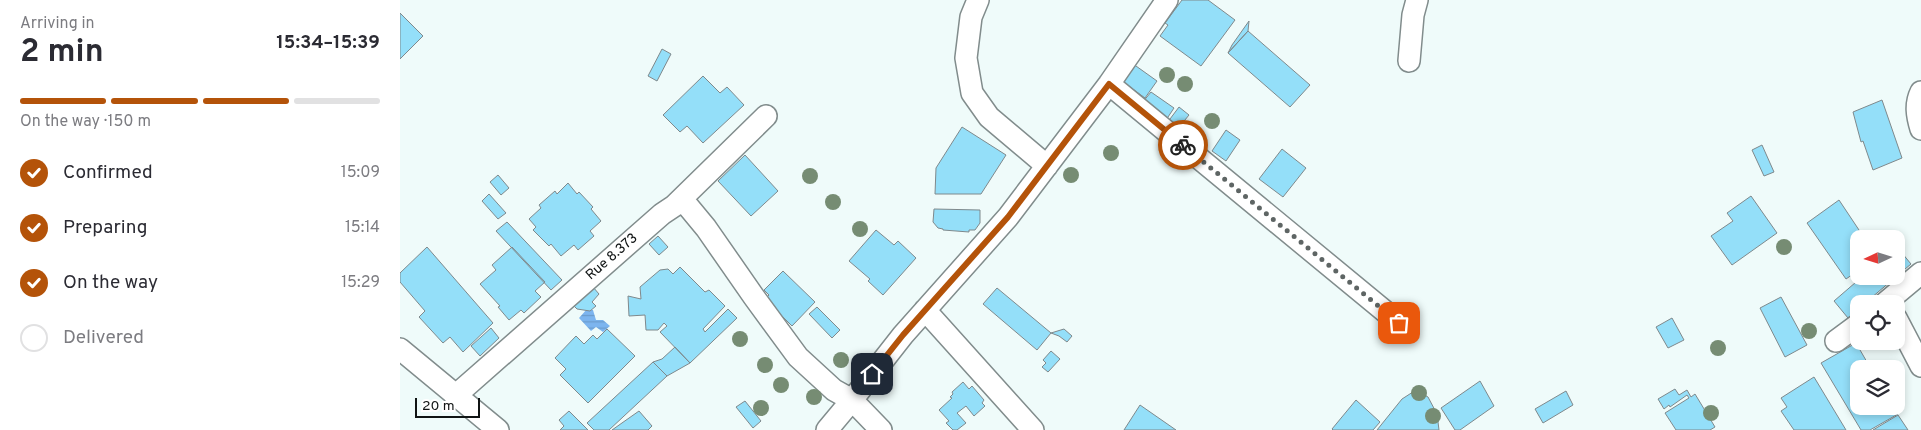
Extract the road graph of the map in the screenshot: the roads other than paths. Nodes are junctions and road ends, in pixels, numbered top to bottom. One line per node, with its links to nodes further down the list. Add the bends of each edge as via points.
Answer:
1 (978, 0): 9 (street, via 970,16 966,58 972,93 989,117)
2 (1167, 0): 5 (street)
3 (1417, 0): 4 (street)
4 (1410, 60)
5 (1109, 84): 9 (street); 14 (street)
6 (1921, 92): 8 (street, via 1916,101)
7 (766, 116): 10 (street, Rue 8.373)
8 (1921, 129)
9 (1048, 166): 13 (street, via 1008,217)
10 (682, 199): 20 (street, Rue 8.373); 21 (street, via 798,356 834,390)
11 (1921, 273): 12 (street)
12 (1900, 295)
13 (925, 310): 21 (street); 25 (street)
14 (1399, 323)
15 (1850, 331): 17 (street)
16 (1905, 336): 19 (street)
17 (1836, 341)
18 (400, 349): 20 (street)
19 (1921, 366)
20 (455, 396): 22 (street)
21 (852, 400): 23 (street); 24 (street)
22 (498, 430)
23 (827, 430)
24 (881, 430)
25 (1034, 430)

